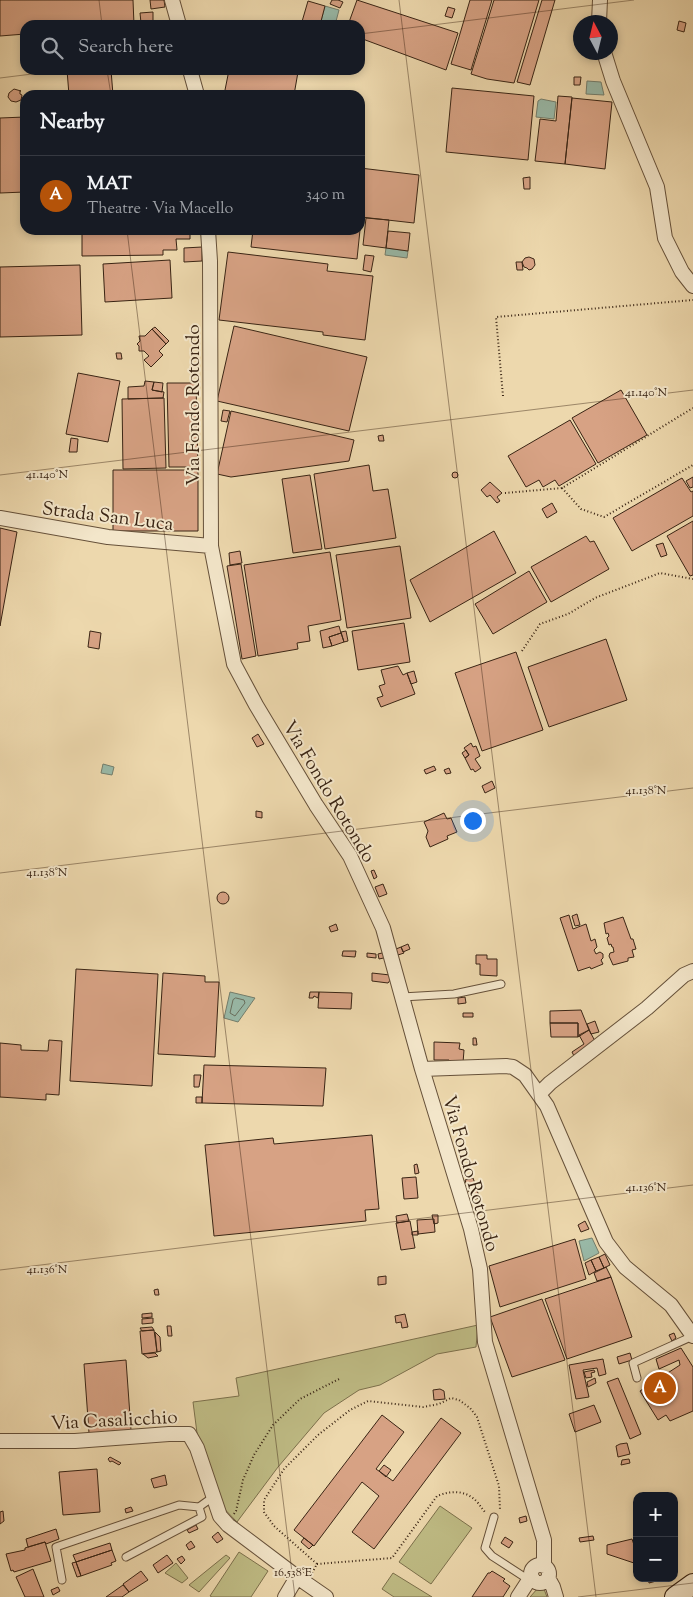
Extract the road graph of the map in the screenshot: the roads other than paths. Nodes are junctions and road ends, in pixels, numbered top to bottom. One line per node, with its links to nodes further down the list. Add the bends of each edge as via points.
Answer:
1 (172, 0): 4 (street)
2 (600, 0): 3 (street)
3 (599, 15)
4 (178, 20)
5 (607, 60): 9 (street, via 657,187 665,238)
6 (191, 75): 7 (street)
7 (196, 90)
8 (208, 235): 11 (street, Via Fondo Rotondo)
9 (693, 286)
10 (0, 518): 11 (street, Strada San Luca, via 108,538)
11 (211, 546): 14 (street, Via Fondo Rotondo, via 234,664 316,805 350,856 383,928)
12 (693, 971): 16 (street)
13 (501, 984): 14 (lane, via 454,994)
14 (402, 997): 15 (street, Via Fondo Rotondo)
15 (422, 1069): 16 (street, via 510,1066 525,1075); 24 (street, Via Fondo Rotondo, via 471,1228 480,1269 485,1342 544,1540)
16 (539, 1094): 17 (street, via 606,1242 625,1267 670,1305)
17 (693, 1336): 18 (lane, via 633,1363)
18 (637, 1378)
19 (0, 1441): 20 (street, Via Casalicchio, via 75,1441 189,1434)
20 (213, 1497): 21 (lane); 27 (street, Via Casalicchio, via 220,1516 228,1525)
21 (199, 1507): 23 (lane, via 202,1516); 26 (lane, via 179,1505 56,1547)
22 (494, 1517): 25 (lane, via 485,1548 492,1556)
23 (126, 1557)
24 (546, 1572): 25 (street, via 538,1565 533,1568); 32 (street)
25 (531, 1579): 31 (street)
26 (62, 1580)
27 (301, 1581): 29 (street); 30 (street, Via Casalicchio)
28 (693, 1584): 33 (main road)
29 (285, 1597)
30 (326, 1597)
31 (518, 1597)
32 (556, 1597)
33 (676, 1597)

